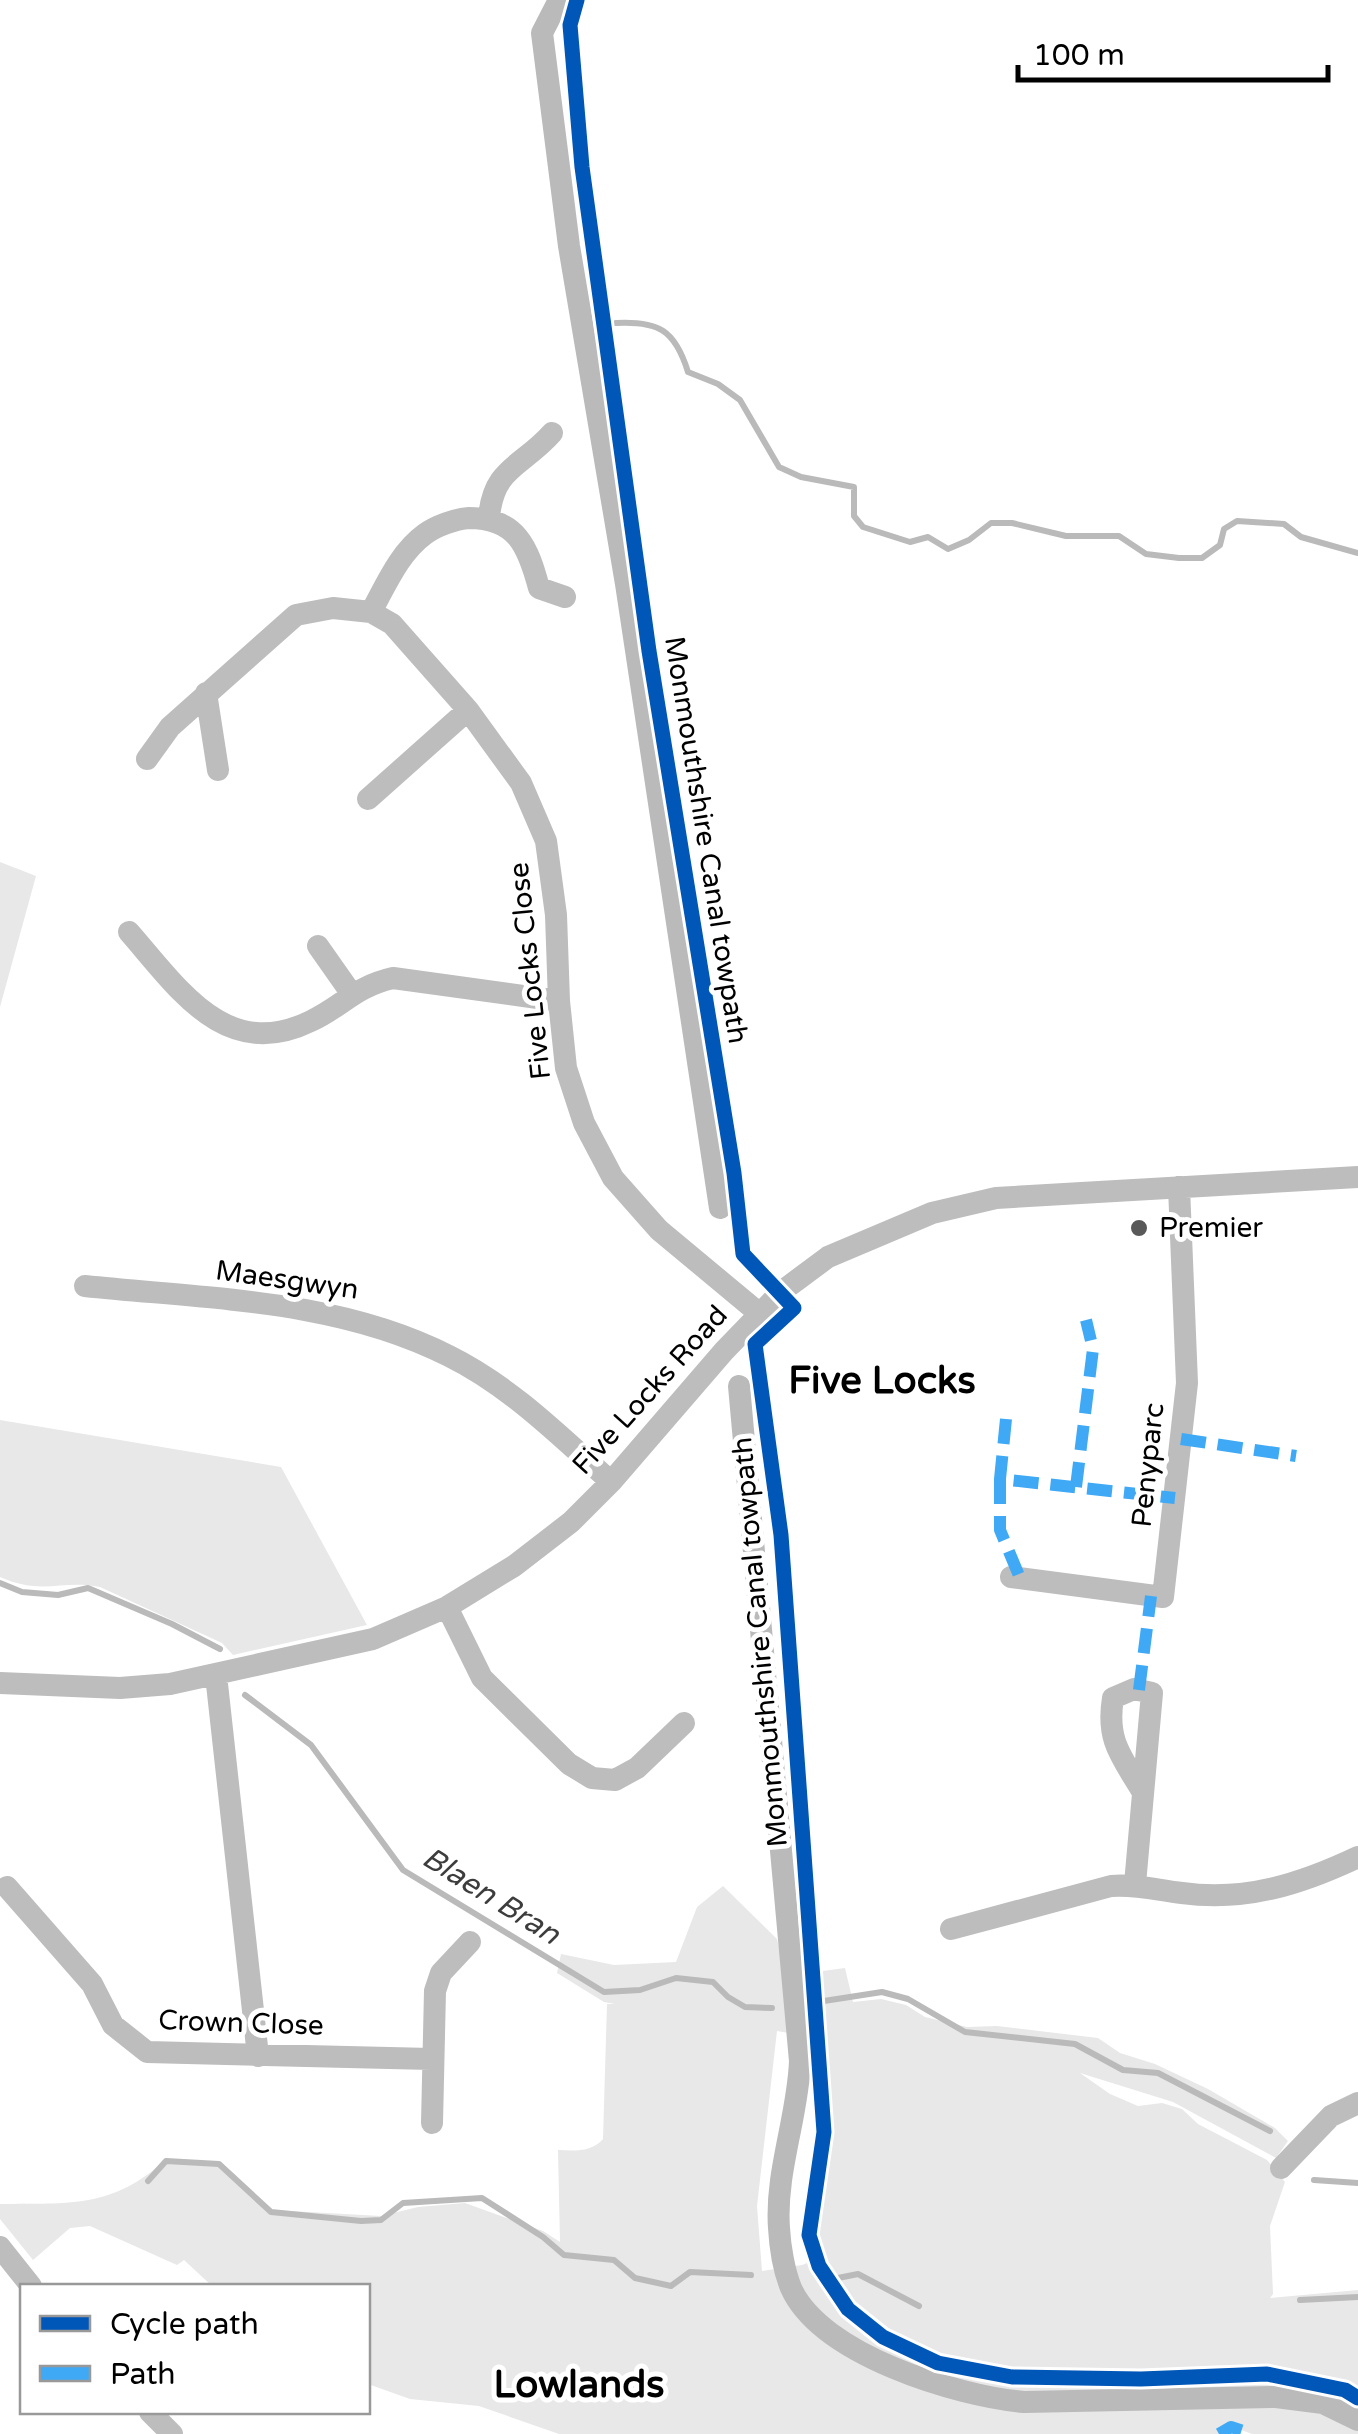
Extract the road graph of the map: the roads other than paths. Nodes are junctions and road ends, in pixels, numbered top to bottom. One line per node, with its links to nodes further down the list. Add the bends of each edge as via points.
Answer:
1 (552, 433): 2 (street, via 497,481)
2 (489, 518): 3 (street, via 522,541 539,588); 4 (street, via 459,518 426,533 398,563)
3 (565, 596)
4 (371, 612): 5 (street, via 334,608 296,615); 6 (street, Five Locks Close, via 415,647)
5 (206, 693): 7 (street); 8 (street)
6 (468, 710): 9 (street); 13 (street, Five Locks Close, via 521,783 546,841)
7 (147, 759)
8 (218, 770)
9 (368, 799)
10 (129, 932): 12 (street, via 217,1024 263,1035 311,1022)
11 (318, 946): 12 (street)
12 (351, 993): 13 (street, via 392,978)
13 (559, 1001): 17 (street, Five Locks Close, via 566,1068 584,1123 613,1178 659,1230)
14 (1358, 1177): 15 (street, Five Locks Road)
15 (1180, 1187): 17 (street, Five Locks Road, via 996,1198 932,1213 828,1256); 19 (street, Penyparc, via 1186,1383 1163,1597)
16 (85, 1286): 18 (street, Maesgwyn, via 304,1309 378,1324 452,1357 498,1388)
17 (760, 1314): 18 (street, Five Locks Road)
18 (611, 1482): 20 (street, Five Locks Road, via 514,1566)
19 (1011, 1577)
20 (446, 1607): 21 (street, Five Locks Road, via 372,1639); 23 (street, via 482,1678 569,1764 592,1778 615,1780 637,1768)
21 (216, 1675): 22 (street, Five Locks Road, via 120,1688); 30 (street)
22 (0, 1683)
23 (684, 1722)
24 (1142, 1790): 26 (street)
25 (1358, 1858): 26 (street, via 1244,1895 1184,1894)
26 (1136, 1884): 28 (street)
27 (7, 1887): 30 (street, Crown Close, via 92,1984 113,2025 148,2052)
28 (952, 1929)
29 (470, 1942): 31 (street, via 440,1973)
30 (258, 2056): 31 (street, Crown Close)
31 (431, 2059): 33 (street)
32 (1358, 2103): 34 (street, via 1331,2116)
33 (432, 2123)
34 (1281, 2168)
35 (0, 2246): 36 (street)
36 (29, 2284)
37 (152, 2414): 38 (street)
38 (172, 2434)

